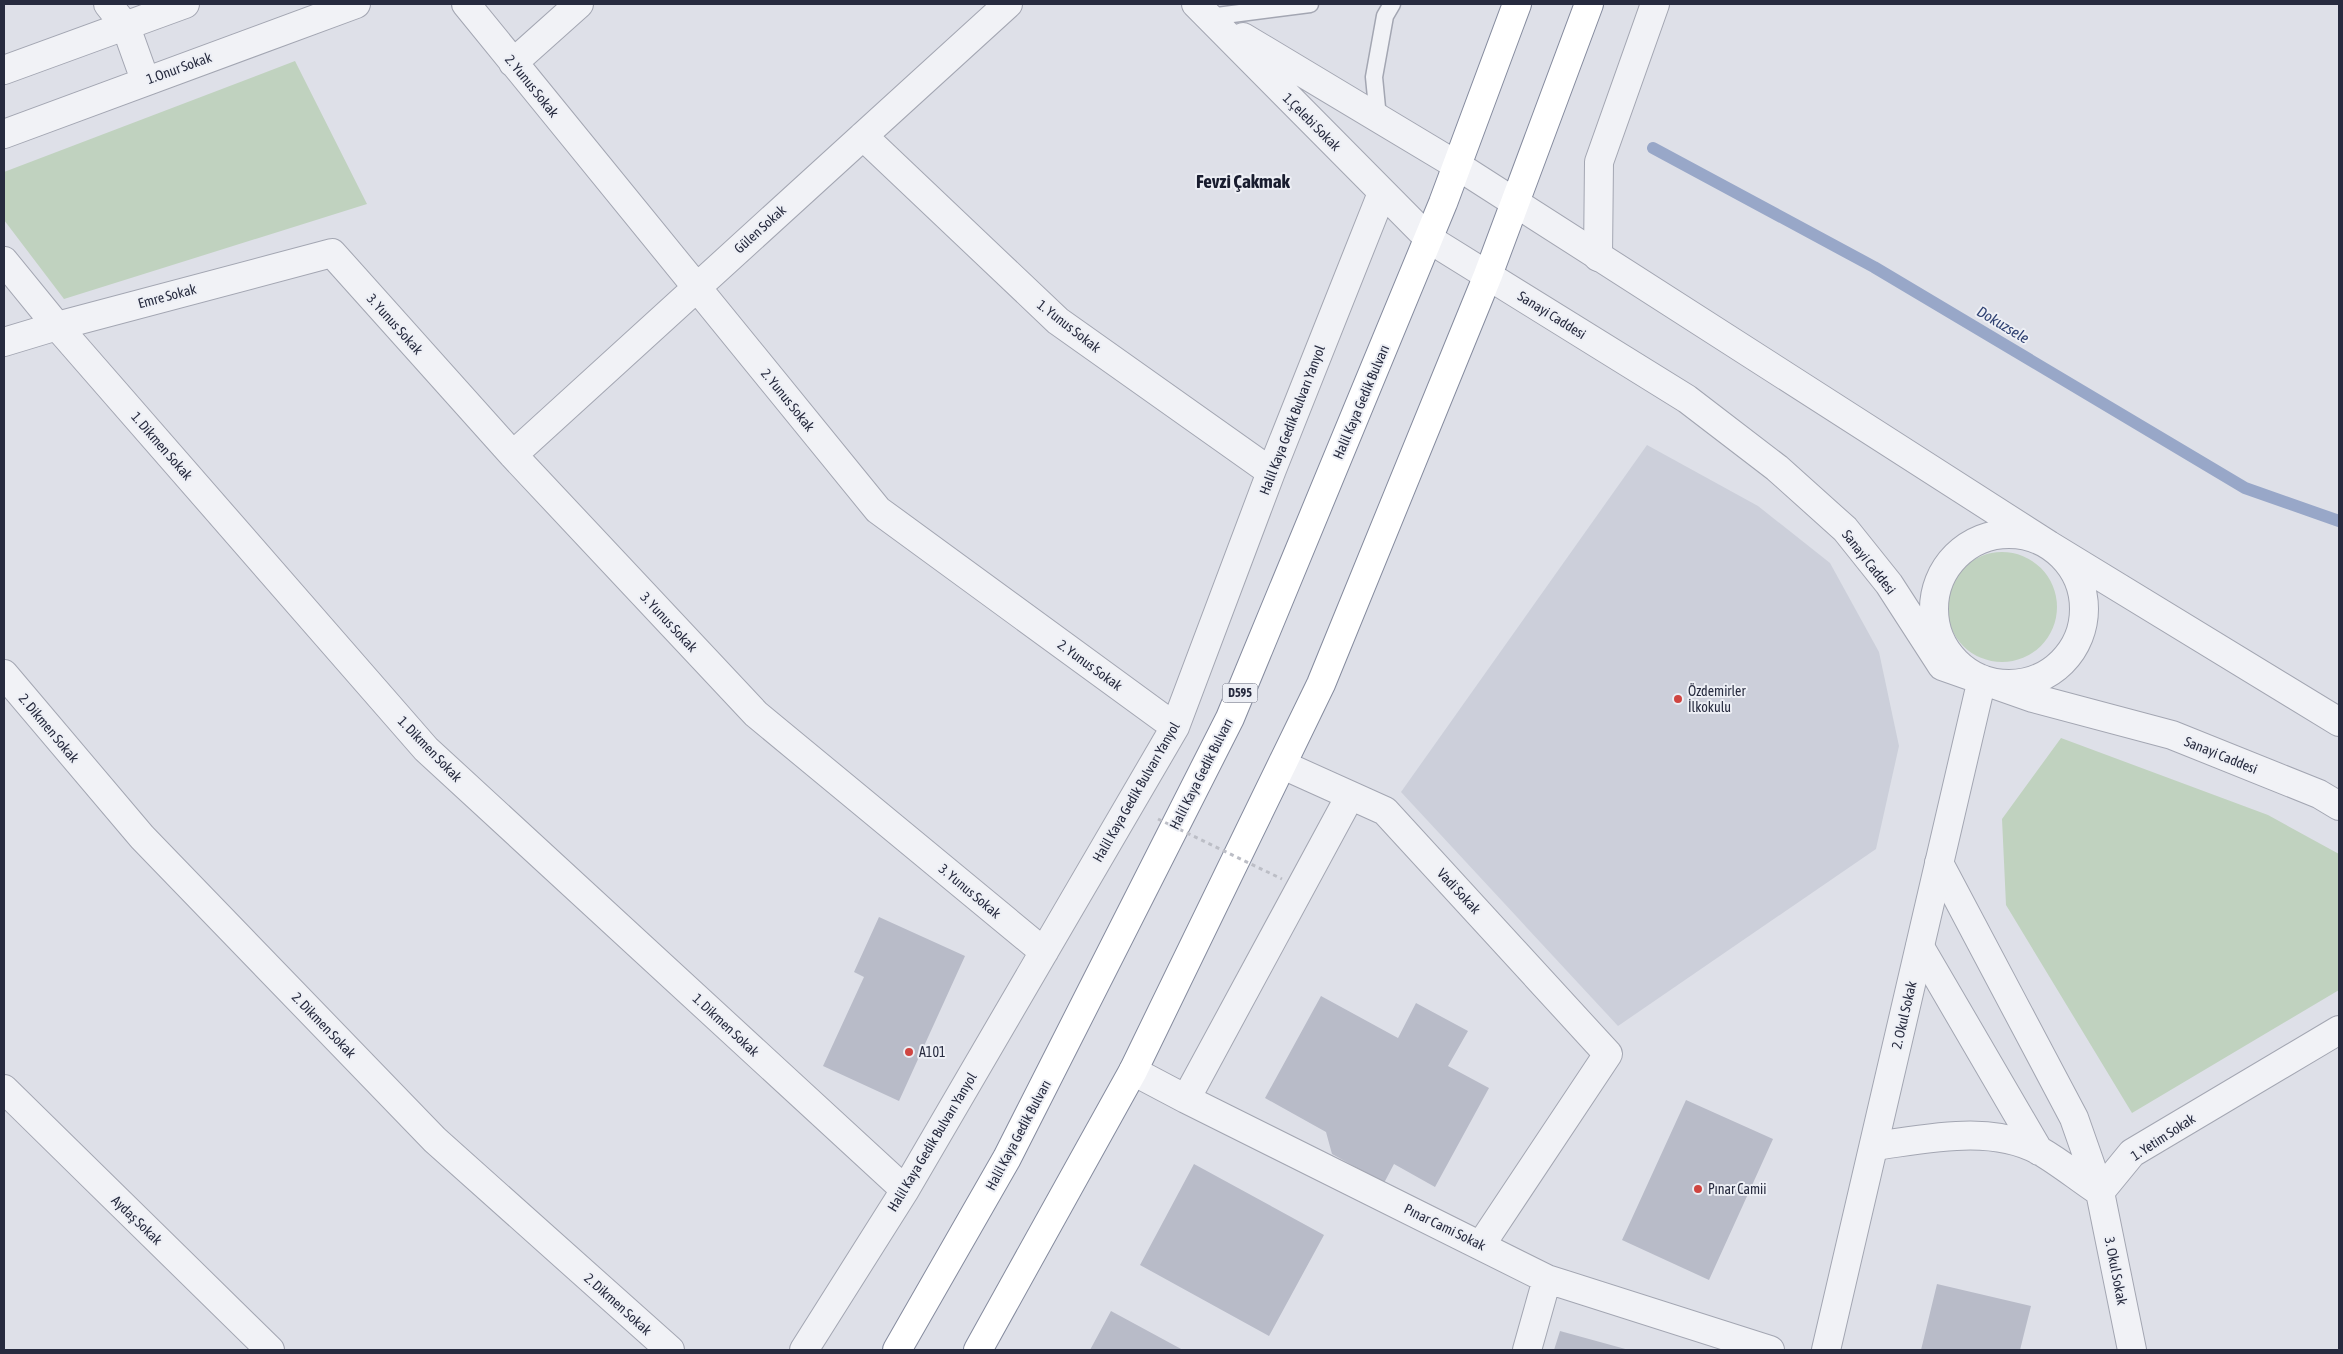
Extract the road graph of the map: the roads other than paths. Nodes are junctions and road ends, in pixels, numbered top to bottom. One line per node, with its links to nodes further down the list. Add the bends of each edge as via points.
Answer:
1 (108, 4): 13 (street)
2 (184, 4): 13 (street)
3 (356, 4): 16 (street, 1.Onur Sokak)
4 (466, 4): 14 (street, 2. Yunus Sokak)
5 (579, 4): 14 (street)
6 (1008, 4): 19 (street, Gülen Sokak)
7 (1310, 4): 12 (lane)
8 (1392, 4): 17 (lane, via 1385,16 1374,77)
9 (1516, 4): 20 (highway, Halil Kaya Gedik Bulvarı / D595)
10 (1589, 4): 22 (highway)
11 (1655, 4): 25 (street, via 1599,162)
12 (1202, 11): 17 (street); 21 (street, 1.Çelebi Sokak)
13 (126, 27): 15 (street); 16 (street)
14 (513, 63): 28 (street, 2. Yunus Sokak)
15 (4, 70)
16 (145, 80): 18 (street, 1.Onur Sokak)
17 (1378, 118): 20 (street)
18 (4, 134)
19 (864, 136): 28 (street, Gülen Sokak); 32 (street, 1. Yunus Sokak, via 1058,321)
20 (1458, 166): 22 (street); 23 (highway, Halil Kaya Gedik Bulvarı / D595)
21 (1382, 193): 23 (street, 1.Çelebi Sokak); 32 (street, Halil Kaya Gedik Bulvarı Yanyol)
22 (1514, 203): 25 (street); 27 (highway)
23 (1429, 239): 27 (street, Sanayi Caddesi); 57 (highway, Halil Kaya Gedik Bulvarı / D595, via 1230,718 1007,1158)
24 (332, 253): 29 (street, Emre Sokak); 31 (street, 3. Yunus Sokak)
25 (1598, 258): 33 (street)
26 (4, 260): 29 (street, 1. Dikmen Sokak)
27 (1488, 275): 35 (street, Sanayi Caddesi, via 1687,399 1777,468 1845,529 1889,584 1942,666); 38 (highway, via 1321,684)
28 (696, 287): 31 (street, Gülen Sokak); 37 (street, 2. Yunus Sokak, via 878,510)
29 (57, 326): 30 (street, Emre Sokak); 50 (street, 1. Dikmen Sokak, via 426,749)
30 (4, 342)
31 (513, 455): 43 (street, 3. Yunus Sokak, via 756,714)
32 (1271, 472): 37 (street, Halil Kaya Gedik Bulvarı Yanyol)
33 (2049, 545): 35 (street, via 2066,559 2080,585 2084,622 2077,643 2064,661 2047,675 2026,683 2004,684); 35 (street, via 2031,537 2012,534 1975,542 1959,553 1938,584 1934,603 1941,641 1965,670); 36 (street)
34 (4, 674): 55 (street, 2. Dikmen Sokak, via 142,837 435,1140)
35 (1982, 679): 40 (street, Sanayi Caddesi, via 2033,698 2172,735 2319,794); 41 (street, 2. Okul Sokak)
36 (2339, 722)
37 (1175, 727): 43 (street, Halil Kaya Gedik Bulvarı Yanyol)
38 (1283, 764): 39 (street, Vadi Sokak); 45 (highway)
39 (1350, 796): 47 (street); 52 (street, Vadi Sokak, via 1385,811 1608,1054)
40 (2339, 806)
41 (1939, 863): 42 (street, 2. Okul Sokak); 51 (street, 3. Okul Sokak, via 2074,1118)
42 (1920, 947): 48 (street, 2. Okul Sokak); 49 (street)
43 (1044, 952): 50 (street, Halil Kaya Gedik Bulvarı Yanyol)
44 (2339, 1030): 51 (street, 1. Yetim Sokak, via 2132,1153)
45 (1133, 1071): 47 (street, Pınar Cami Sokak); 58 (highway)
46 (4, 1089): 54 (street, Aydaş Sokak)
47 (1186, 1100): 52 (street, Pınar Cami Sokak)
48 (1874, 1146): 49 (street, via 1950,1137 2002,1137); 61 (street, 2. Okul Sokak)
49 (2039, 1151): 51 (street)
50 (905, 1190): 56 (street, Halil Kaya Gedik Bulvarı Yanyol)
51 (2100, 1192): 62 (street, 3. Okul Sokak)
52 (1481, 1245): 53 (street, Pınar Cami Sokak)
53 (1547, 1279): 59 (street); 60 (street, Pınar Cami Sokak)
54 (270, 1350)
55 (670, 1350)
56 (804, 1350)
57 (897, 1350)
58 (978, 1350)
59 (1527, 1350)
60 (1770, 1350)
61 (1826, 1350)
62 (2132, 1350)

